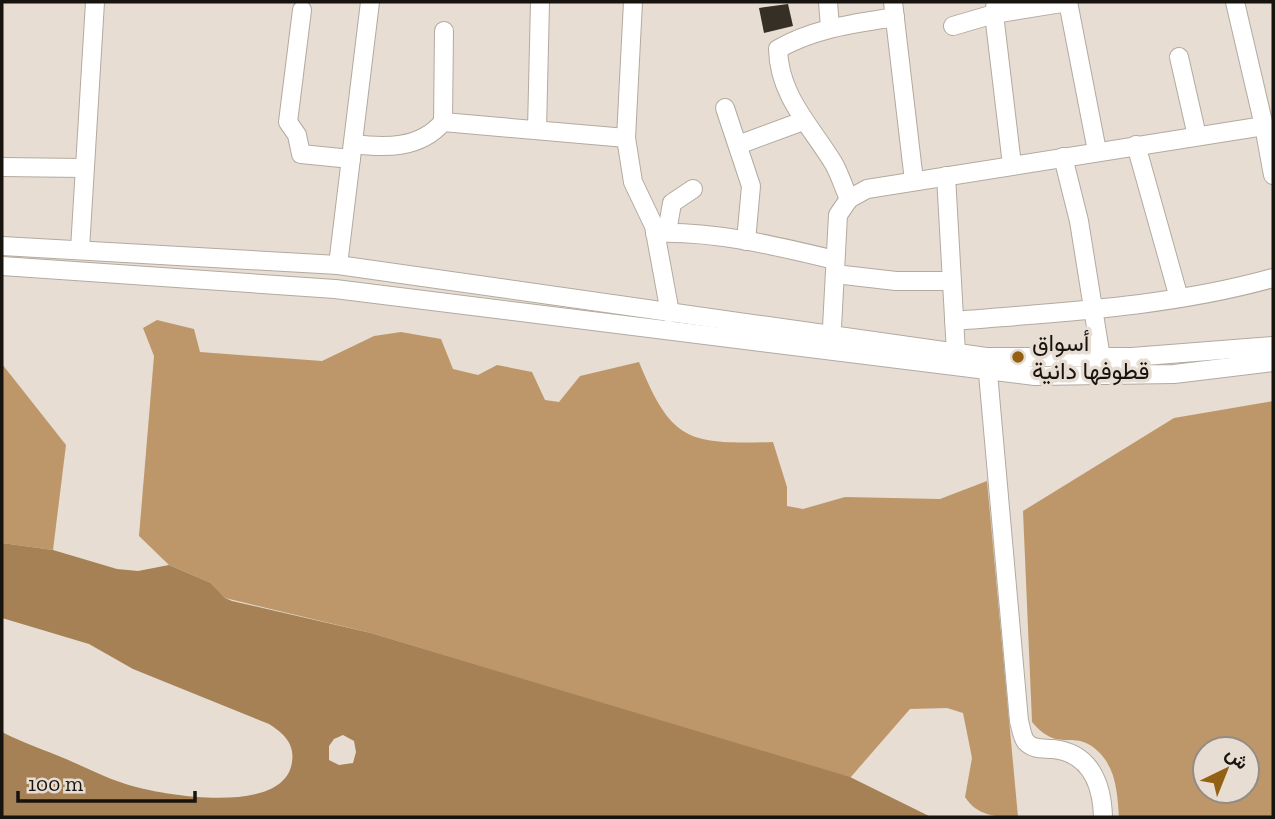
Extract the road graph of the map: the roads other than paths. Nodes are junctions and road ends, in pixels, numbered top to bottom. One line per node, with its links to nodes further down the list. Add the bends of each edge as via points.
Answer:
1 (95, 2): 29 (street)
2 (370, 2): 24 (street)
3 (540, 2): 19 (street)
4 (633, 2): 21 (street)
5 (828, 2): 12 (street)
6 (1068, 2): 8 (street); 25 (street)
7 (1235, 2): 18 (street)
8 (995, 8): 11 (street); 27 (street)
9 (302, 9): 24 (street, via 288,122 301,154)
10 (894, 10): 12 (street); 32 (street)
11 (953, 26)
12 (830, 27): 16 (street, via 778,49 778,70)
13 (444, 31): 17 (street)
14 (1179, 57): 20 (street)
15 (725, 108): 22 (street)
16 (803, 121): 22 (street); 34 (street, via 835,165)
17 (443, 122): 19 (street); 24 (street, via 410,144)
18 (1268, 129): 20 (street); 30 (street)
19 (537, 130): 21 (street)
20 (1197, 136): 23 (street)
21 (625, 138): 35 (street, via 633,182)
22 (738, 145): 36 (street, via 751,186)
23 (1136, 145): 25 (street); 47 (street)
24 (352, 151): 40 (street)
25 (1097, 151): 26 (street)
26 (1063, 157): 27 (street); 48 (street)
27 (1012, 165): 31 (street)
28 (2, 167): 29 (street)
29 (83, 168): 38 (street)
30 (1273, 175)
31 (946, 176): 32 (street); 46 (street)
32 (914, 181): 34 (street, via 867,189)
33 (693, 189): 35 (street, via 672,203)
34 (849, 199): 42 (street, via 838,215)
35 (661, 233): 36 (street); 49 (street)
36 (746, 241): 42 (street)
37 (2, 246): 38 (street)
38 (74, 249): 39 (street); 43 (street)
39 (107, 251): 40 (street); 44 (street)
40 (338, 265): 49 (street)
41 (2, 267): 43 (street)
42 (835, 267): 46 (street, via 895,281); 51 (street)
43 (67, 269): 44 (street)
44 (107, 272): 51 (street, via 335,289)
45 (1273, 278): 47 (street)
46 (952, 281): 50 (street)
47 (1179, 298): 48 (street)
48 (1093, 309): 50 (street); 54 (street)
49 (670, 313): 51 (street)
50 (954, 321): 53 (street)
51 (831, 342): 53 (street); 56 (street)
52 (1273, 346): 54 (street)
53 (956, 353): 56 (street)
54 (1101, 358): 56 (street)
55 (1273, 362): 56 (street, via 1128,376 1035,376)
56 (987, 364): 57 (street, via 1019,721 1024,740 1034,748 1070,751 1086,762 1096,776)
57 (1103, 817)

